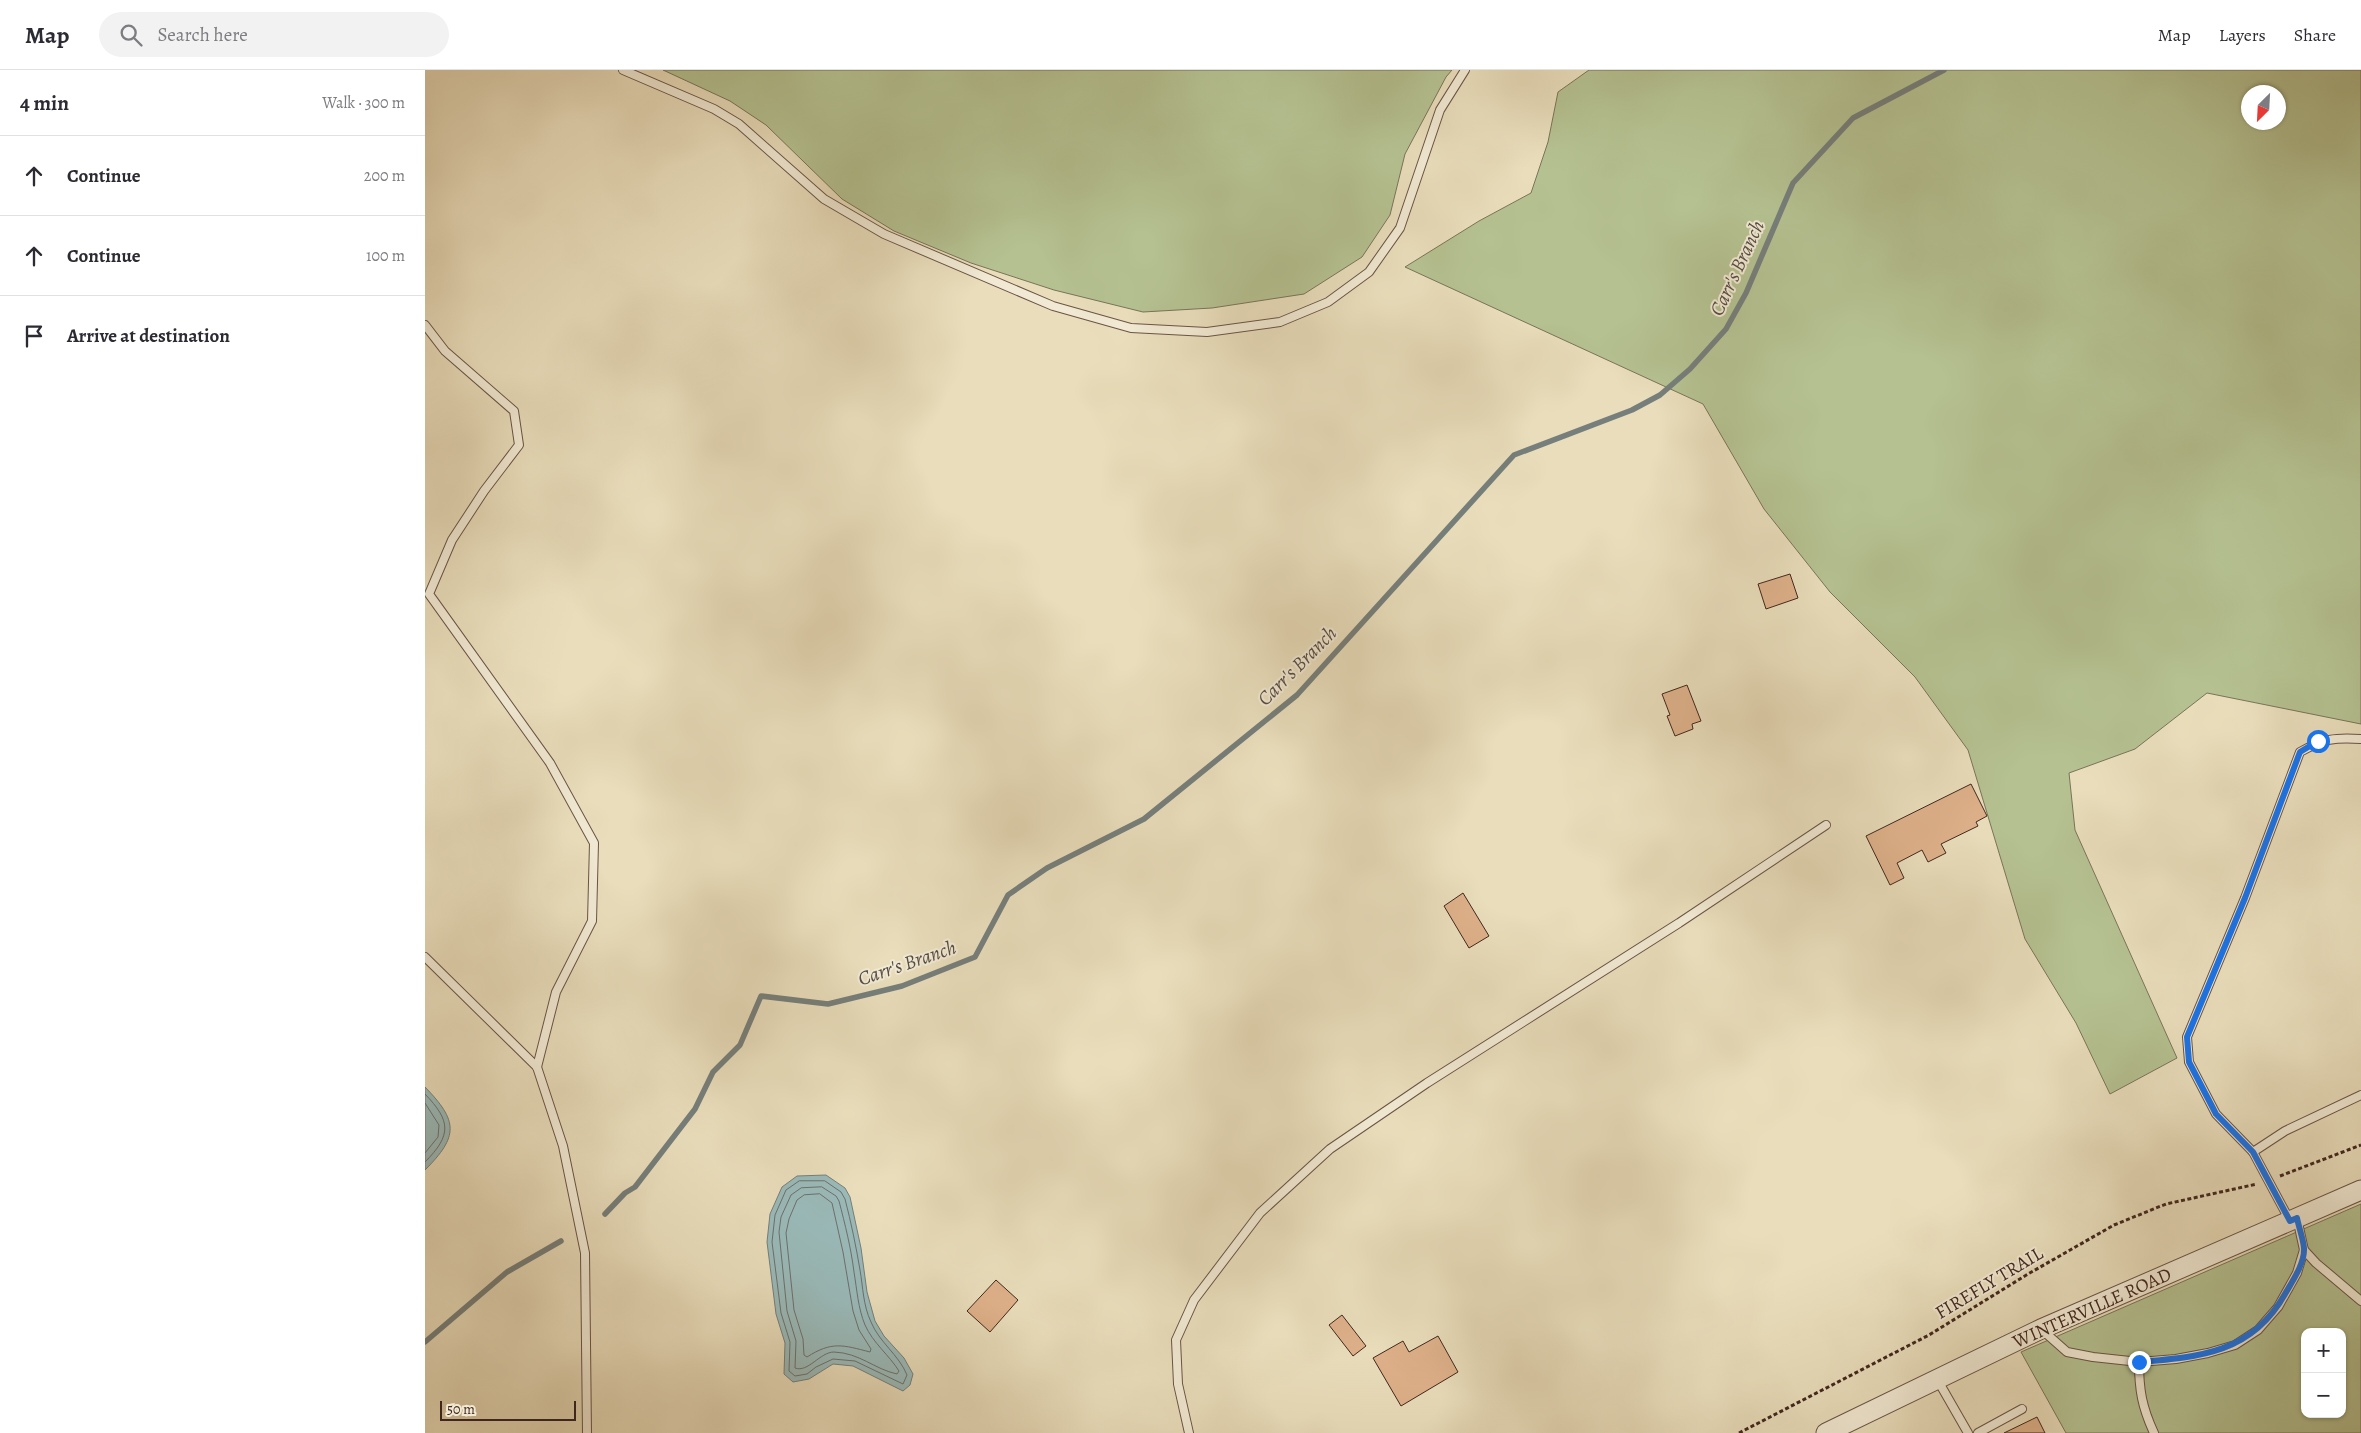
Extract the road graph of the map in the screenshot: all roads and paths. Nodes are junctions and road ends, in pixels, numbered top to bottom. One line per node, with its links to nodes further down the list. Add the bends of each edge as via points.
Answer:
1 (623, 70): 2 (lane, via 714,109 739,124 824,199 884,234 1053,306 1131,328 1207,332 1281,322 1328,302 1369,272 1400,228 1440,110)
2 (1465, 70)
3 (425, 325): 7 (lane, via 445,350 514,411 519,445 452,540 429,594 550,763 593,843 592,921 556,992)
4 (2361, 739): 10 (lane, via 2318,741 2300,752 2245,898 2187,1037 2189,1062 2216,1114)
5 (1827, 824): 22 (lane, via 1330,1149 1260,1214 1194,1300 1176,1340 1178,1384)
6 (425, 957): 7 (lane)
7 (537, 1067): 21 (lane, via 563,1146 585,1253)
8 (2361, 1095): 10 (lane, via 2285,1131)
9 (2361, 1145): 11 (path)
10 (2253, 1152): 14 (lane)
11 (2279, 1177)
12 (2262, 1182): 23 (path, FIREFLY TRAIL, via 2166,1204 2114,1225 1929,1335)
13 (2361, 1190): 14 (street, WINTERVILLE ROAD)
14 (2294, 1220): 15 (lane); 17 (street, WINTERVILLE ROAD)
15 (2304, 1250): 16 (lane); 18 (lane, via 2297,1273 2278,1307 2258,1330 2235,1345 2208,1353)
16 (2361, 1301)
17 (2041, 1329): 18 (lane, via 2067,1352); 19 (street, WINTERVILLE ROAD)
18 (2139, 1362): 27 (lane, via 2139,1390)
19 (1937, 1379): 24 (street, WINTERVILLE ROAD); 25 (lane)
20 (2022, 1409): 26 (lane)
21 (587, 1433)
22 (1189, 1433)
23 (1739, 1433)
24 (1826, 1433)
25 (1968, 1433)
26 (1978, 1433)
27 (2154, 1433)

